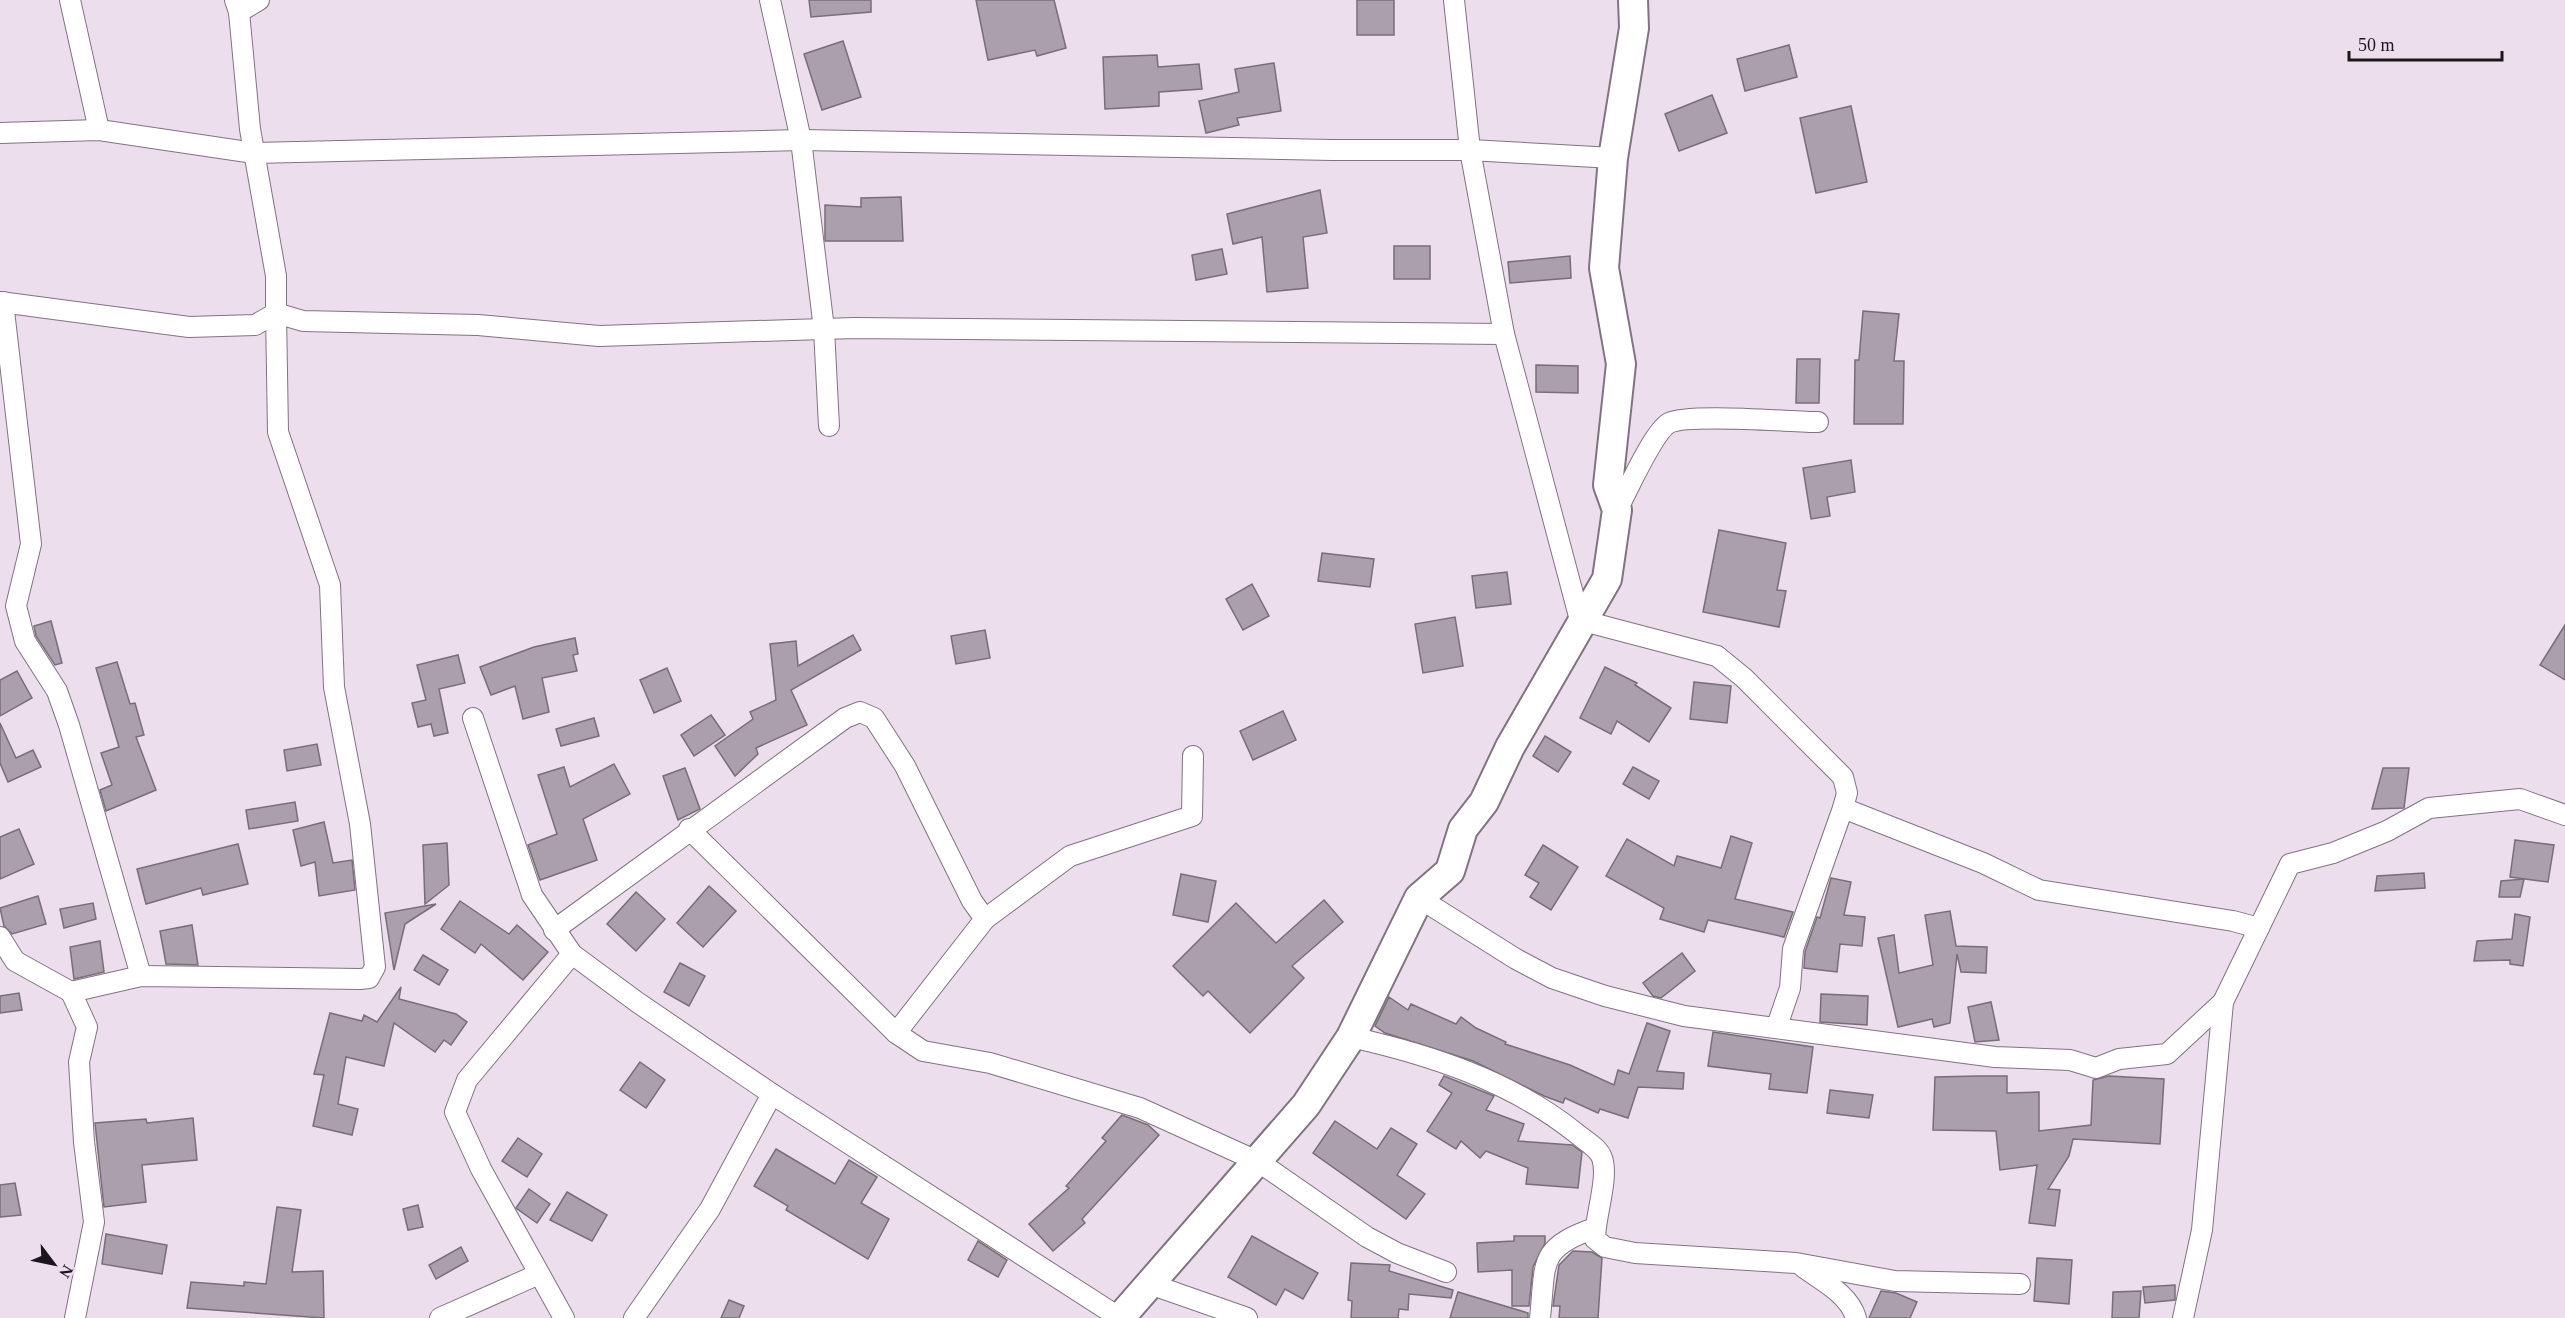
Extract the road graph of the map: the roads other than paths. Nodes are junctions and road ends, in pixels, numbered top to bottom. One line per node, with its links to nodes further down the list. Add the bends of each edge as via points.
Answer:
1 (70, 0): 7 (street)
2 (259, 0): 6 (street)
3 (770, 0): 9 (street)
4 (1454, 0): 10 (street)
5 (1633, 0): 12 (street, via 1634,28)
6 (237, 6): 11 (street)
7 (99, 130): 8 (street); 11 (street)
8 (0, 133)
9 (801, 140): 10 (street); 11 (street); 15 (street)
10 (1470, 150): 12 (street); 16 (street)
11 (254, 153): 14 (street, via 276,276)
12 (1613, 158): 19 (street, via 1604,268 1621,364 1608,485)
13 (1, 302): 14 (street, via 189,327 255,325); 32 (street, via 31,544 16,606 25,641 57,691 69,725)
14 (276, 313): 15 (street, via 303,321 478,325 599,336); 32 (street, via 278,432 330,585 334,687 360,824 375,967 369,978 360,979)
15 (824, 329): 16 (street); 18 (street)
16 (1504, 334): 20 (street)
17 (1818, 422): 19 (street, via 1691,419 1669,423 1653,441)
18 (829, 426)
19 (1617, 510): 20 (street, via 1606,579)
20 (1581, 620): 23 (street, via 1717,656 1843,777); 26 (street, via 1484,802 1462,829 1450,871)
21 (472, 717): 29 (street, via 521,868)
22 (1192, 756): 27 (street, via 1192,816 1070,856)
23 (1843, 808): 28 (street, via 1983,863 2039,890); 35 (street, via 1797,939 1790,988)
24 (2565, 815): 28 (street, via 2520,799 2429,808 2333,853 2290,864)
25 (689, 829): 27 (street, via 845,718 860,712 874,718 905,766 972,901); 29 (street); 36 (street)
26 (1419, 898): 35 (street, via 1552,978 1684,1016); 37 (street)
27 (985, 919): 36 (street)
28 (2259, 928): 34 (street)
29 (554, 930): 31 (street)
30 (0, 937): 33 (street, via 15,962)
31 (572, 954): 38 (street); 43 (street, via 467,1080 455,1112 481,1169)
32 (141, 976): 33 (street)
33 (71, 992): 46 (street, via 87,1027 79,1062 94,1222)
34 (2223, 1002): 35 (street, via 2167,1054 2119,1059 2096,1068 2070,1060 1995,1058 1894,1046); 54 (street, via 2202,1230)
35 (1777, 1026)
36 (896, 1033): 39 (street, via 923,1051 990,1064 1140,1108)
37 (1351, 1036): 39 (street, via 1306,1106); 40 (street, via 1466,1070 1554,1116 1602,1155 1604,1167)
38 (772, 1094): 49 (street, via 710,1209); 50 (street)
39 (1259, 1162): 42 (street, via 1368,1237); 44 (street)
40 (1595, 1228): 41 (street, via 1595,1239 1605,1247 1635,1253); 52 (street, via 1568,1238 1549,1256)
41 (1796, 1263): 45 (street, via 1896,1281); 53 (street, via 1832,1287 1853,1307)
42 (1446, 1272)
43 (539, 1274): 47 (street); 48 (street)
44 (1150, 1284): 50 (street); 51 (street)
45 (2019, 1284)
46 (75, 1318)
47 (440, 1318)
48 (564, 1318)
49 (634, 1318)
50 (1120, 1318)
51 (1247, 1318)
52 (1540, 1318)
53 (1856, 1318)
54 (2183, 1318)

